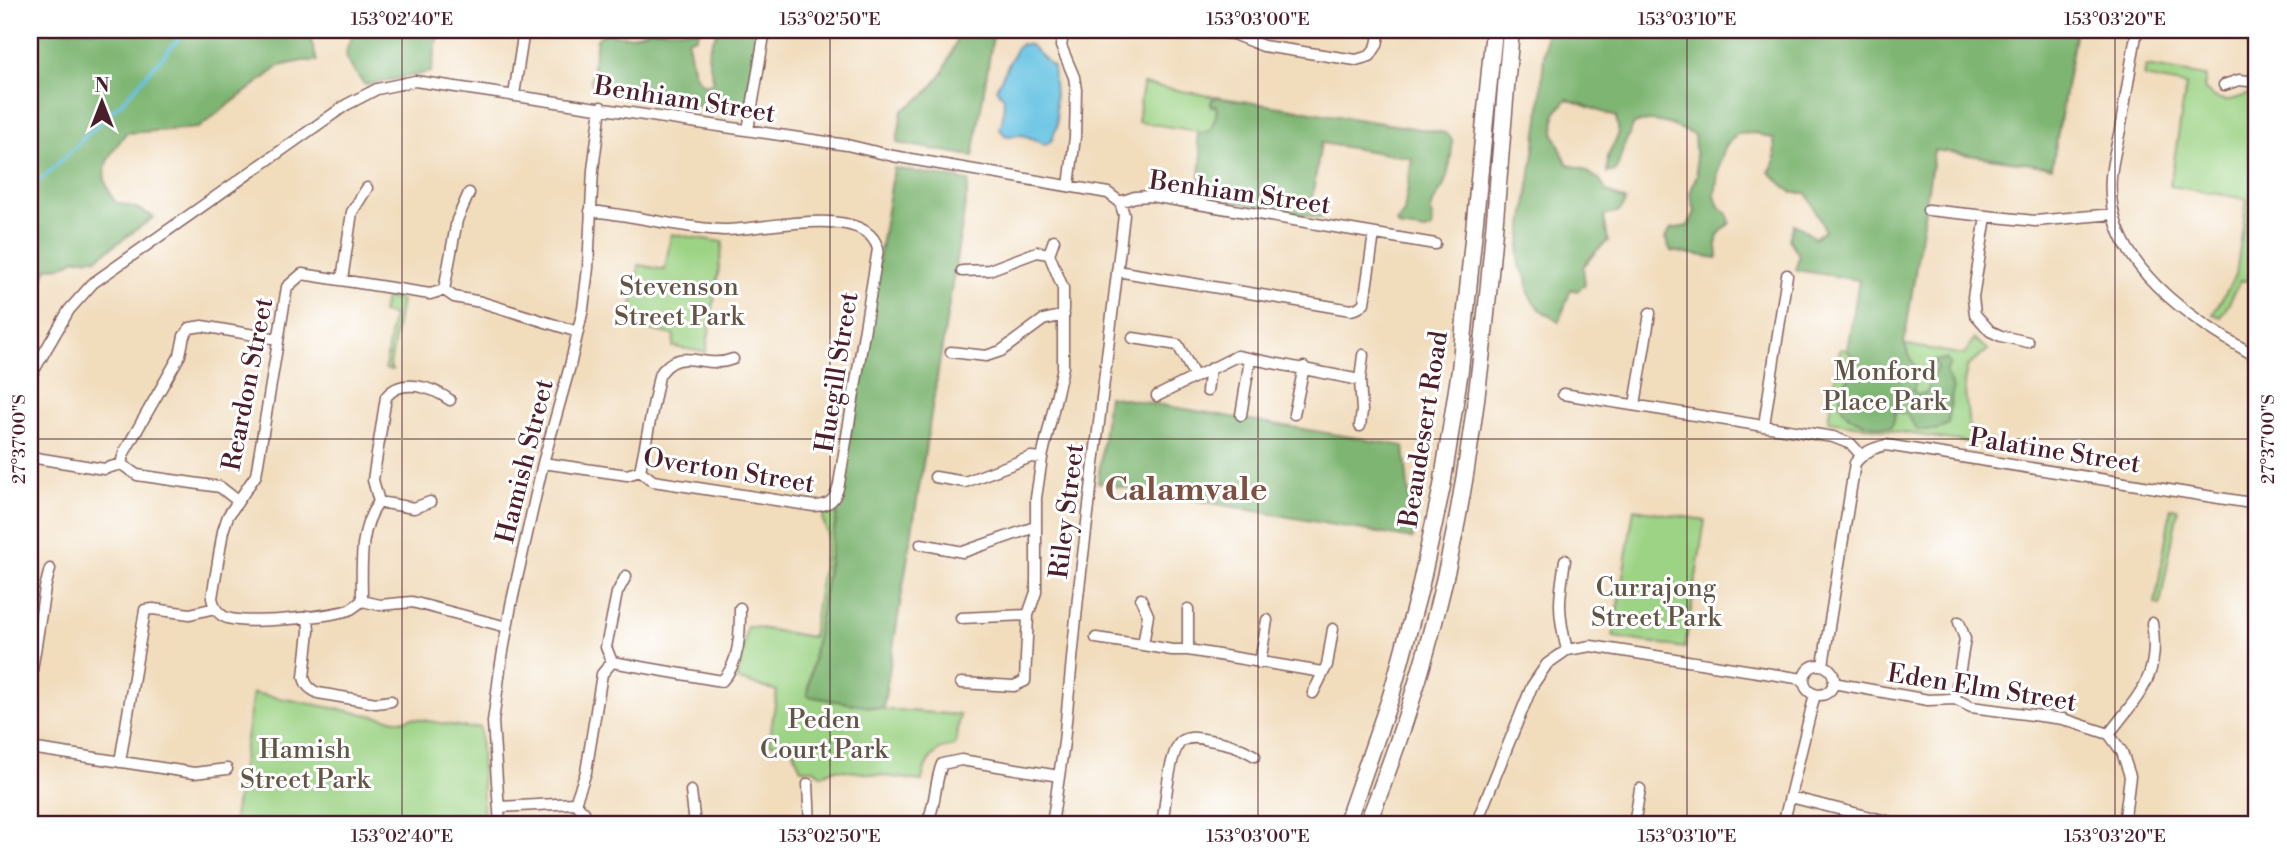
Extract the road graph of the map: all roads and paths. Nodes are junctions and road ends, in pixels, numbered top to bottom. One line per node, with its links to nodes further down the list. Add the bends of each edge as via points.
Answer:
1 (524, 30): 11 (street)
2 (765, 30): 13 (street)
3 (1064, 30): 14 (street, via 1061,47 1076,90)
4 (1204, 30): 5 (street, via 1233,34 1263,46 1356,60 1370,56)
5 (1380, 30)
6 (1494, 30): 121 (highway, Beaudesert Road, via 1460,370 1442,486 1391,696)
7 (1511, 30): 122 (highway, Beaudesert Road, via 1483,342 1455,531 1415,692)
8 (2137, 30): 20 (street, via 2111,178)
9 (2257, 82): 10 (street, via 2239,80)
10 (2224, 85)
11 (513, 95): 12 (street, Benhiam Street); 44 (street, Benhiam Street, via 415,81 377,89 346,105 93,282 69,310)
12 (601, 107): 13 (street, Benhiam Street); 19 (street, Hamish Street)
13 (748, 130): 14 (street, Benhiam Street)
14 (1069, 187): 17 (street, Benhiam Street, via 1108,193)
15 (367, 188): 29 (street, via 352,212)
16 (468, 193): 30 (street, via 457,220)
17 (1120, 202): 22 (street, Benhiam Street, via 1151,196); 27 (street, Riley Street, via 1124,215)
18 (1928, 210): 21 (street)
19 (590, 211): 33 (street, Hamish Street); 67 (street, Huegill Street, via 725,230 814,221 865,229 876,240 839,484 836,497)
20 (2114, 214): 21 (street, via 2035,221); 39 (street, via 2145,274 2181,308)
21 (1986, 217): 36 (street, via 1973,298 1975,314 1990,331)
22 (1374, 234): 24 (street, Benhiam Street); 27 (street, via 1364,303 1358,309)
23 (1054, 240): 25 (street)
24 (1434, 244)
25 (1049, 254): 26 (street, via 1037,252 989,270); 32 (street, via 1063,288)
26 (962, 271)
27 (1117, 271): 107 (street, Riley Street)
28 (1787, 275): 54 (street)
29 (341, 280): 30 (street, Reardon Street, via 430,294); 35 (street, Reardon Street, via 302,274 287,287)
30 (444, 290): 33 (street, Reardon Street, via 454,297)
31 (1650, 313): 51 (street)
32 (1064, 315): 37 (street, via 1043,320 1001,351 986,356); 58 (street, via 1063,367)
33 (578, 332): 59 (street, Hamish Street)
34 (1133, 338): 45 (street, via 1178,345)
35 (278, 339): 60 (street, via 190,328); 63 (street, Reardon Street, via 256,475)
36 (2028, 342)
37 (951, 352)
38 (1363, 355): 46 (street)
39 (2257, 357)
40 (733, 359): 61 (street, via 676,359 665,366 659,376)
41 (1250, 359): 42 (street); 43 (street, via 1237,356); 53 (street)
42 (1304, 368): 46 (street); 52 (street)
43 (1210, 369): 45 (street); 47 (street)
44 (30, 377)
45 (1195, 377): 49 (street)
46 (1360, 380): 55 (street)
47 (1207, 391)
48 (1563, 394): 51 (street)
49 (1157, 396)
50 (450, 400): 64 (street, via 437,391 403,385 392,388 386,397 373,480)
51 (1635, 405): 54 (street)
52 (1294, 414)
53 (1241, 415)
54 (1764, 425): 56 (street, via 1846,441)
55 (1360, 426)
56 (1861, 455): 66 (street, Palatine Street, via 1886,445); 92 (street, via 1853,473)
57 (30, 457): 60 (street, via 103,469)
58 (1042, 458): 62 (street, via 1031,457 965,482); 68 (street)
59 (543, 463): 61 (street, Overton Street, via 627,475); 84 (street, Hamish Street)
60 (121, 464): 63 (street, via 137,475 220,487)
61 (640, 471): 67 (street, Overton Street, via 667,484)
62 (935, 477)
63 (238, 500): 75 (street, Reardon Street, via 223,531 212,598)
64 (379, 502): 65 (street, via 414,508); 74 (street, via 370,513 364,542)
65 (430, 502)
66 (2257, 505)
67 (825, 506)
68 (1035, 527): 69 (street, via 962,552); 78 (street, via 1036,592)
69 (921, 544)
70 (1565, 561): 89 (street, via 1558,603)
71 (50, 569): 95 (street)
72 (626, 576): 90 (street, via 617,593 606,648)
73 (1141, 599): 87 (street, via 1148,615)
74 (362, 601): 79 (street, via 350,610); 84 (street, via 380,605 412,602)
75 (215, 608): 79 (street, via 224,617 237,620); 105 (street, via 190,614 145,610)
76 (740, 608): 90 (street, via 735,662 722,681)
77 (1188, 609): 88 (street)
78 (1028, 615): 80 (street); 96 (street, via 1024,681 1014,686)
79 (308, 616): 101 (street, via 305,684 318,693)
80 (961, 618)
81 (1267, 620): 91 (street)
82 (1959, 622): 100 (street, via 1965,639)
83 (2152, 624): 102 (street, via 2156,646 2150,677)
84 (507, 626): 113 (street, Hamish Street, via 493,722)
85 (1333, 629): 93 (street)
86 (1096, 638): 87 (street)
87 (1143, 645): 88 (street)
88 (1188, 650): 91 (street)
89 (1567, 650): 94 (street, via 1591,646); 123 (street, via 1547,664 1532,686)
90 (612, 662): 112 (street, via 602,674 586,772)
91 (1260, 663): 93 (street)
92 (1823, 665): 94 (street, via 1809,668); 97 (street, via 1833,674)
93 (1322, 672): 98 (street)
94 (1803, 679): 99 (street, via 1808,691)
95 (30, 682)
96 (961, 683)
97 (1833, 684): 99 (street, via 1825,694); 100 (street, Eden Elm Street, via 1928,701)
98 (1313, 693)
99 (1815, 694): 111 (street)
100 (1955, 699): 102 (street, Eden Elm Street, via 1971,707 2063,719)
101 (391, 701)
102 (2109, 734): 127 (street, Eden Elm Street, via 2122,752 2130,776)
103 (30, 748): 105 (street)
104 (1255, 756): 120 (street, via 1235,745 1193,737 1181,741 1172,759)
105 (120, 762): 106 (street, via 194,773)
106 (227, 769)
107 (1059, 776): 118 (street, via 961,760 942,764); 119 (street, Riley Street)
108 (808, 784): 117 (street)
109 (1640, 789): 124 (street)
110 (691, 791): 116 (street)
111 (1790, 797): 125 (street); 126 (street)
112 (575, 803): 113 (street); 115 (street)
113 (499, 807): 114 (street, Hamish Street)
114 (500, 825)
115 (590, 825)
116 (695, 825)
117 (810, 825)
118 (926, 825)
119 (1052, 825)
120 (1162, 825)
121 (1346, 825)
122 (1367, 825)
123 (1478, 825)
124 (1634, 825)
125 (1783, 825)
126 (1903, 825)
127 (2124, 825)

